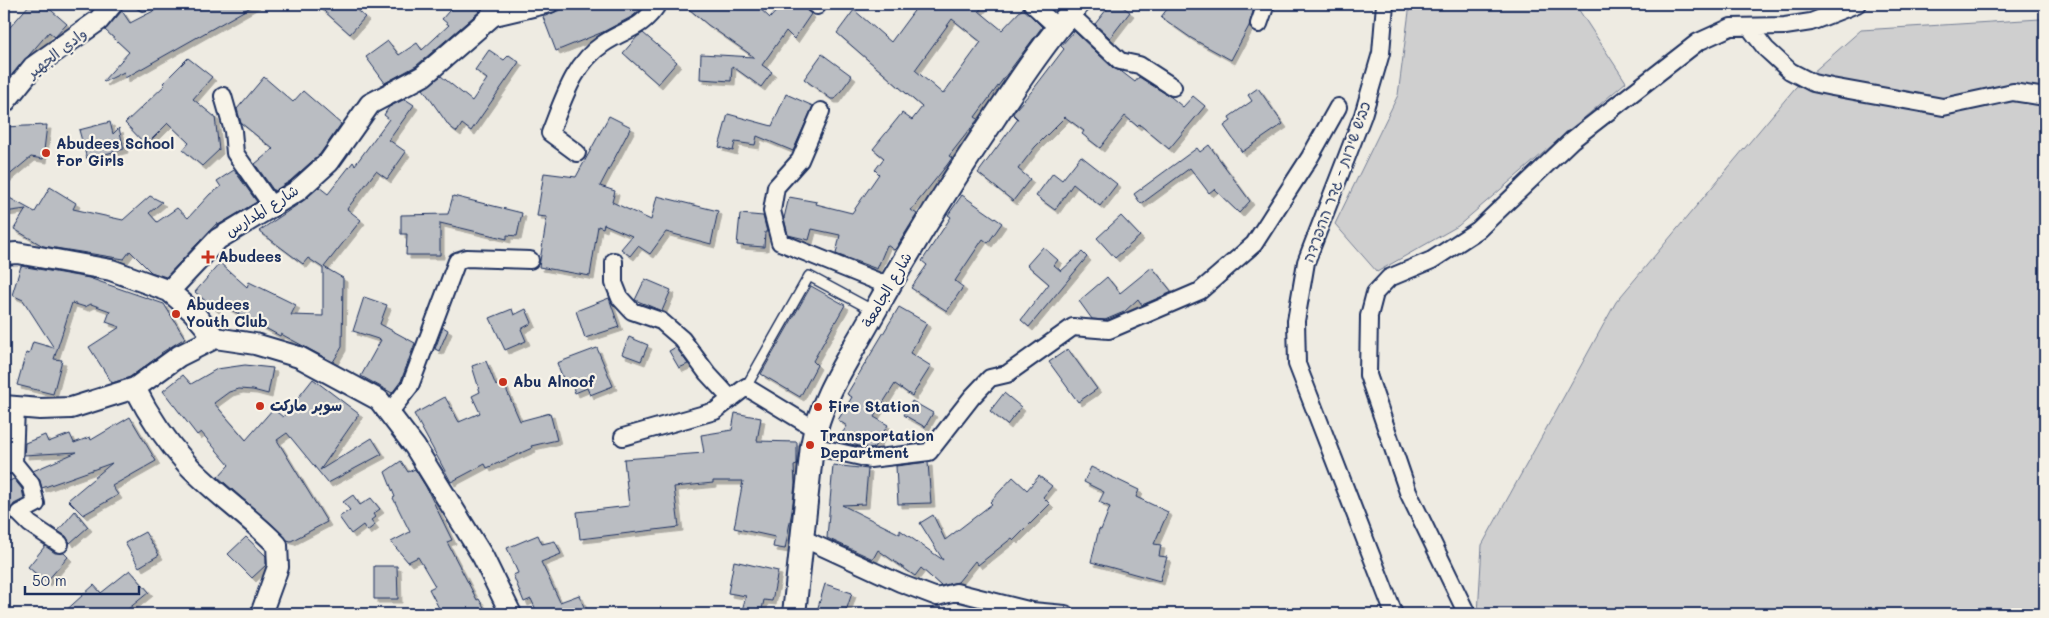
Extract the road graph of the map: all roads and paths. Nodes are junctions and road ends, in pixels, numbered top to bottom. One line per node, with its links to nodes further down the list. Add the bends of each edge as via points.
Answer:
1 (112, 4): 17 (street, وادي الجهير, via 99,20 33,67)
2 (140, 4): 3 (lane)
3 (148, 4)
4 (550, 4): 10 (street)
5 (658, 4): 20 (street, via 651,15 634,29 603,44 583,61 550,133)
6 (1032, 4): 11 (street)
7 (1266, 4): 12 (street)
8 (1385, 4): 44 (street, כביש שירות - גדר ההפרדה, via 1381,53 1363,115 1306,262 1296,321 1297,364)
9 (1847, 5): 13 (street, via 1811,22)
10 (493, 11): 21 (street, شارع المدارس, via 423,76 370,104 328,162 297,191)
11 (1068, 15): 14 (street, via 1120,61 1139,65); 25 (main road, شارع الجامعة, via 970,154)
12 (1259, 24)
13 (1749, 27): 16 (street, via 1766,49 1790,71 1832,88 1943,107 2013,92); 45 (street, via 1730,27 1698,42 1572,140 1478,230 1432,260 1389,278 1376,293 1370,316 1368,375 1408,492)
14 (1173, 87)
15 (222, 96): 21 (street, via 233,131 235,153)
16 (2045, 97)
17 (4, 103)
18 (1338, 107): 35 (street, via 1254,244 1200,291 1110,330 1073,327 1007,374 990,378 929,452 870,459)
19 (821, 110): 25 (street, via 800,160 776,187 772,210 780,242)
20 (577, 153)
21 (272, 206): 26 (street, شارع المدارس, via 218,239)
22 (8, 249): 26 (street, via 111,270)
23 (530, 260): 33 (street, via 466,258 457,261 410,386)
24 (614, 261): 31 (street, via 614,283 620,298 632,311 661,321 682,339)
25 (888, 286): 27 (main road, شارع الجامعة)
26 (170, 291): 28 (street)
27 (874, 312): 29 (lane, via 809,276); 35 (main road, شارع الجامعة, via 827,394)
28 (215, 338): 30 (street, via 179,356); 33 (street, via 255,344 299,357 379,400)
29 (746, 387): 31 (street); 35 (street)
30 (135, 388): 32 (street, via 71,408); 40 (street, via 148,415 187,464 276,545 278,567)
31 (731, 400): 34 (street, via 715,412)
32 (10, 407): 36 (street)
33 (389, 413): 41 (street, via 415,447 483,557)
34 (623, 437)
35 (813, 438): 37 (main road, شارع الجامعة)
36 (9, 465): 38 (street, via 31,484 36,504 20,513 30,524)
37 (802, 538): 39 (street, via 937,597 956,592); 42 (main road, شارع الجامعة)
38 (60, 544)
39 (1046, 613): 43 (street)
40 (261, 614)
41 (510, 614)
42 (794, 614)
43 (1065, 614)
44 (1394, 614)
45 (1467, 614)

